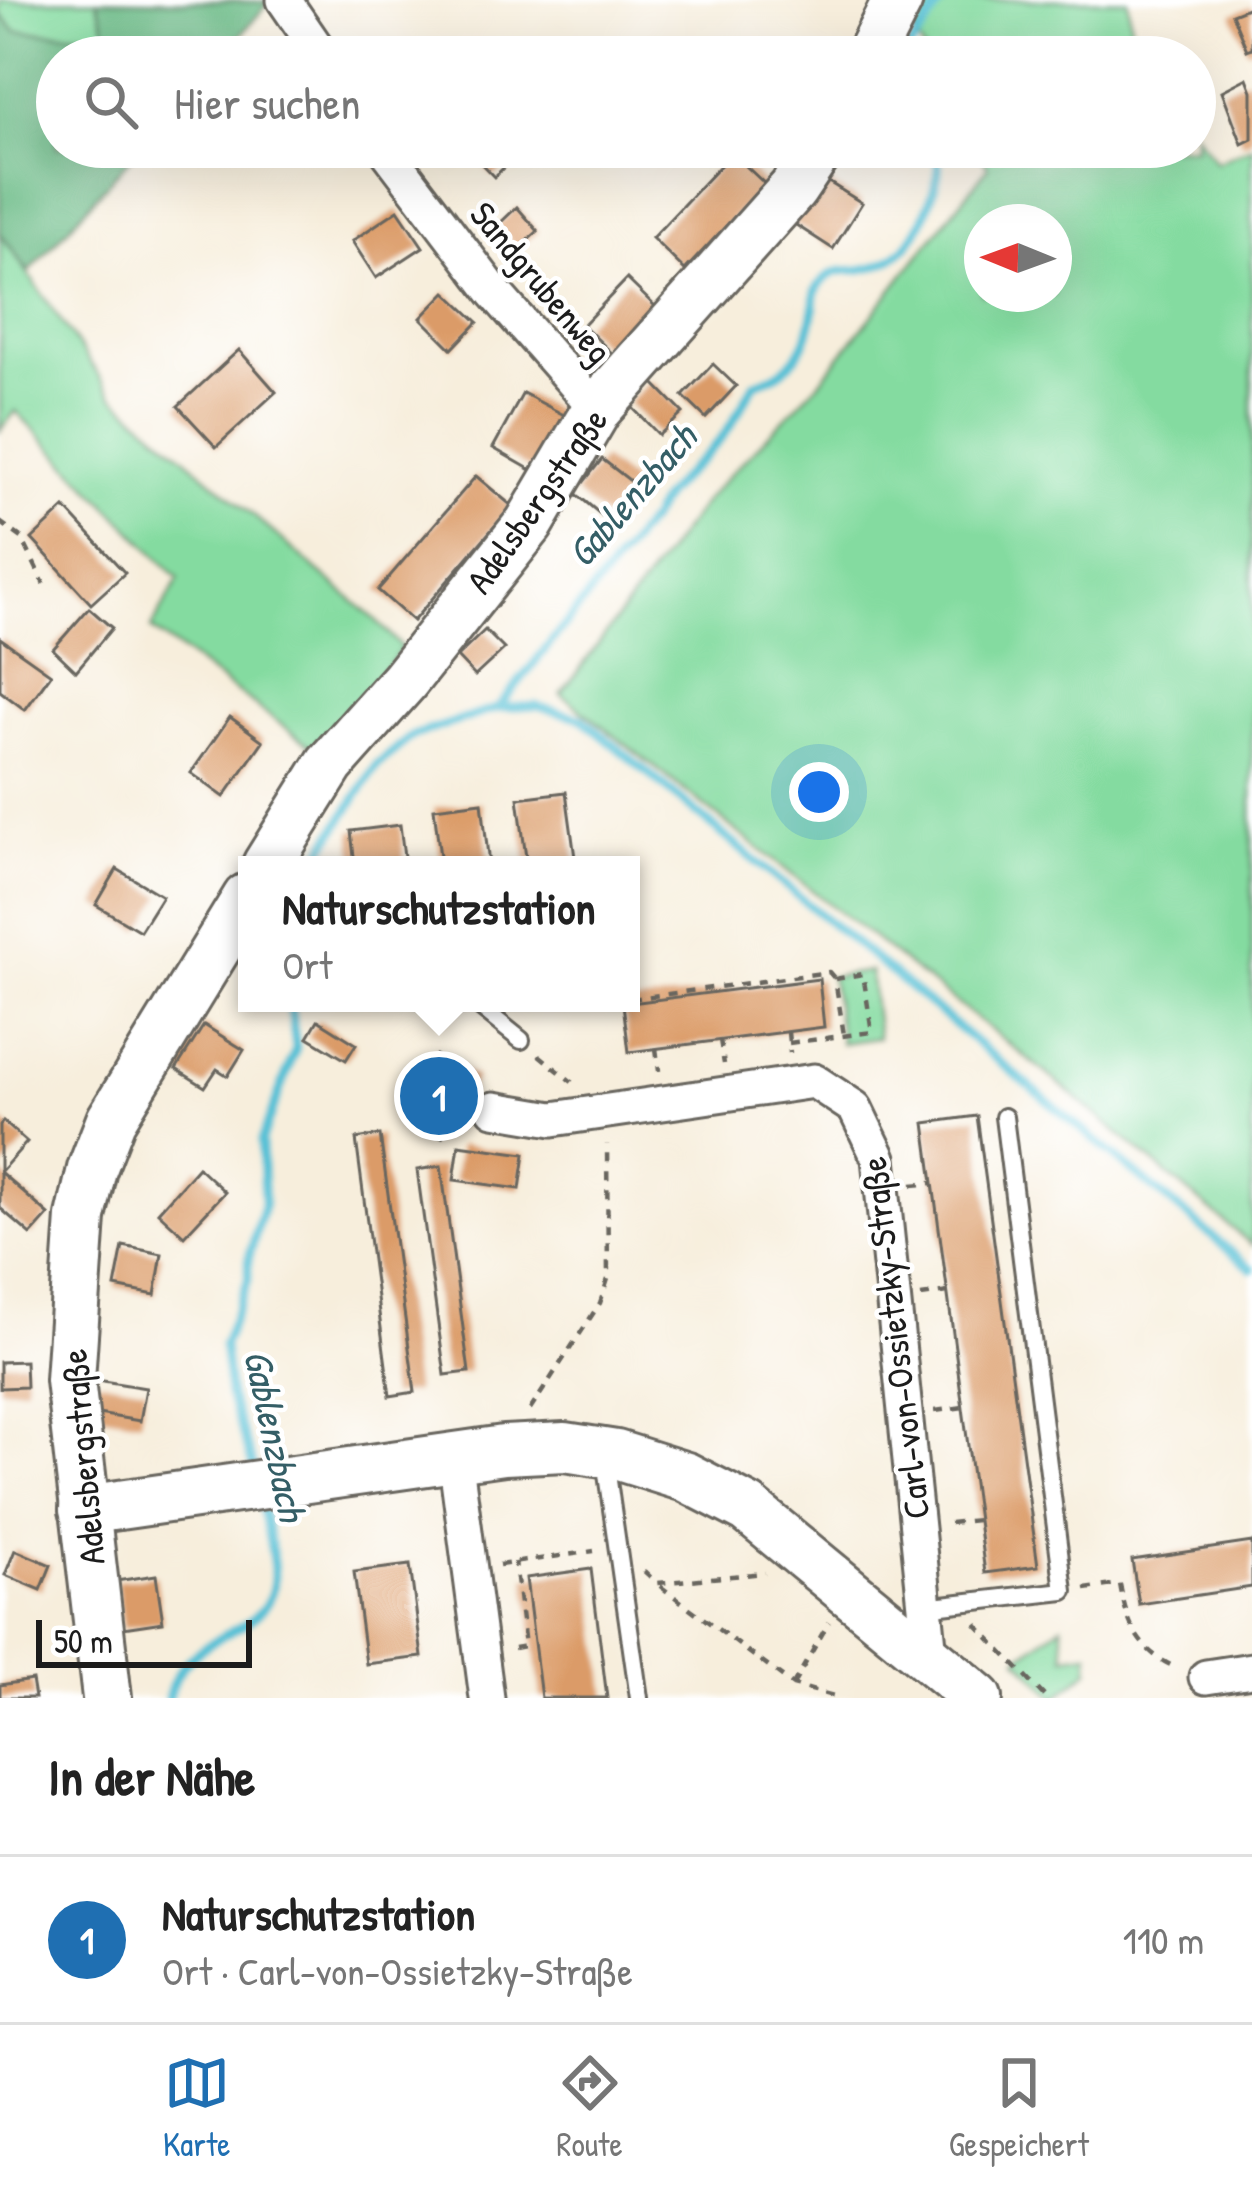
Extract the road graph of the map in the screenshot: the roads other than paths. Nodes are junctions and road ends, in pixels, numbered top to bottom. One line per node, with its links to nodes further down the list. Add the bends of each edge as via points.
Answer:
1 (284, 0): 3 (street)
2 (898, 0): 4 (street)
3 (309, 36)
4 (880, 36)
5 (400, 168): 7 (street, Sandgrubenweg)
6 (807, 168): 7 (street, Adelsbergstraße)
7 (597, 409): 8 (street, Adelsbergstraße, via 529,524 330,764)
8 (273, 856)
9 (238, 913): 16 (street, Adelsbergstraße, via 110,1120 92,1169 70,1380)
10 (486, 1012): 11 (lane)
11 (521, 1040)
12 (494, 1109): 17 (street, Carl-von-Ossietzky-Straße, via 553,1119 814,1081 855,1108 879,1158)
13 (1004, 1117): 17 (lane, via 1064,1591)
14 (604, 1453): 15 (street, via 565,1447); 18 (street, via 686,1477 748,1509); 23 (lane)
15 (455, 1456): 16 (street); 22 (street)
16 (83, 1510): 21 (street, Adelsbergstraße)
17 (941, 1605): 18 (street, Carl-von-Ossietzky-Straße)
18 (930, 1655): 24 (street)
19 (1252, 1670): 20 (street)
20 (1206, 1677)
21 (107, 1698)
22 (488, 1698)
23 (639, 1698)
24 (978, 1698)

